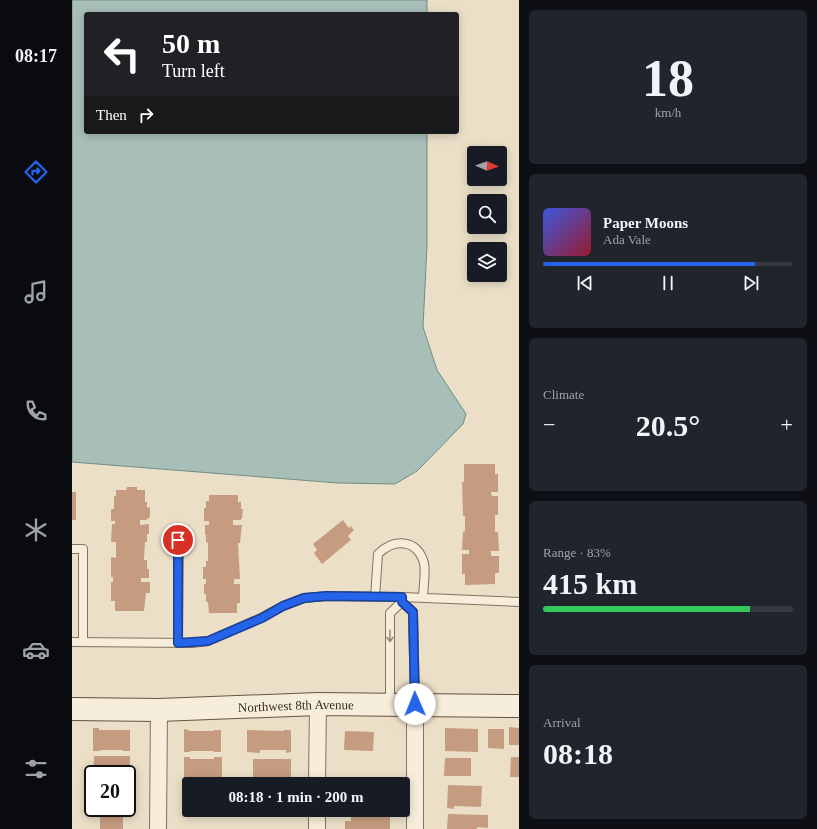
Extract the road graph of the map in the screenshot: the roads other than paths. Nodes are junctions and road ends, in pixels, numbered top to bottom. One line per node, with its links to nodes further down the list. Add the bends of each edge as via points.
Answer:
1 (178, 540): 9 (lane)
2 (72, 549): 8 (lane, via 83,549)
3 (375, 597): 4 (lane, via 378,554 384,547 395,543 408,543 418,550 424,564); 5 (lane); 9 (lane, via 304,598 208,641)
4 (423, 598): 5 (lane); 6 (lane)
5 (402, 600): 11 (lane, one-way to 11, via 390,613); 12 (lane, via 413,612)
6 (519, 602)
7 (72, 642): 8 (lane)
8 (83, 642): 9 (lane)
9 (178, 643)
10 (318, 704): 11 (street, Northwest 8th Avenue); 15 (street, Northwest 8th Avenue); 16 (street)
11 (390, 704): 12 (street, Northwest 8th Avenue)
12 (415, 704): 13 (street, Northwest 8th Avenue); 20 (street)
13 (519, 706)
14 (72, 709): 15 (street, Northwest 8th Avenue)
15 (159, 710): 18 (street)
16 (317, 777)
17 (317, 817): 19 (street)
18 (158, 829)
19 (317, 829)
20 (415, 829)

